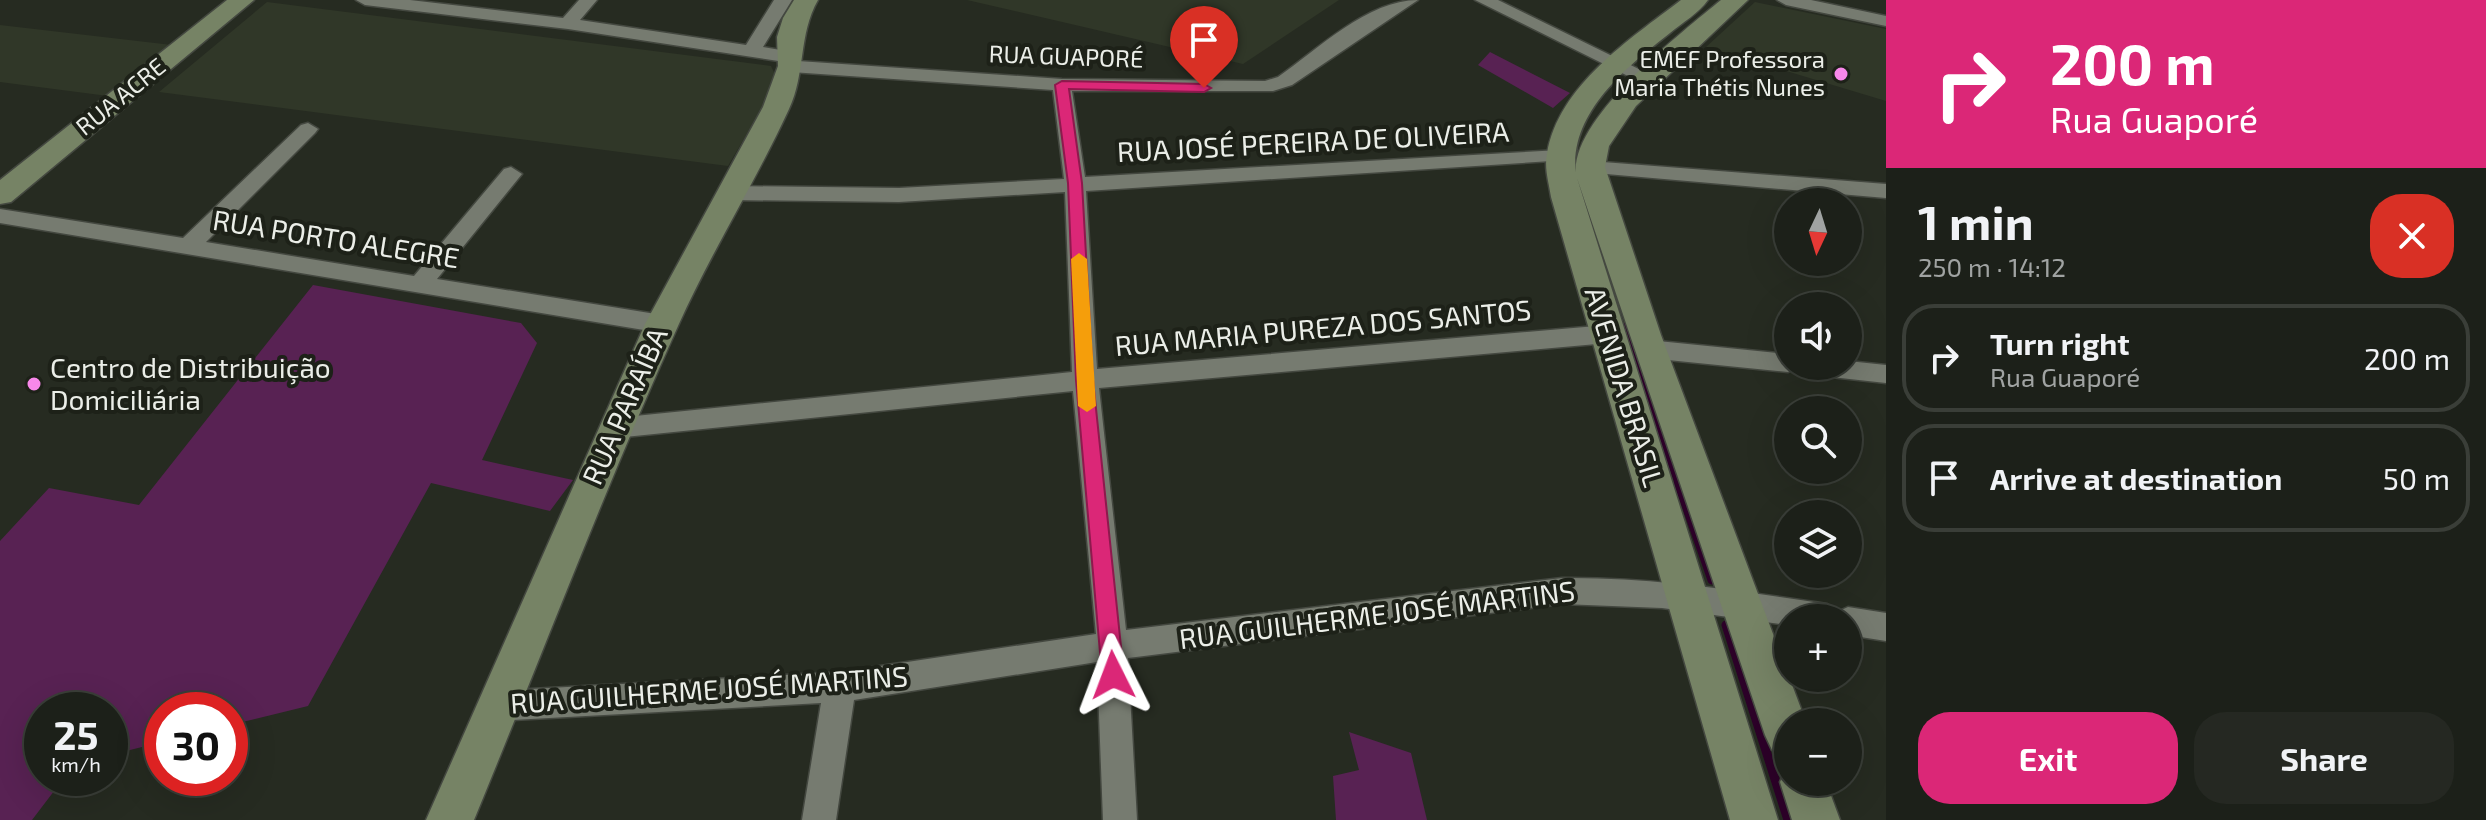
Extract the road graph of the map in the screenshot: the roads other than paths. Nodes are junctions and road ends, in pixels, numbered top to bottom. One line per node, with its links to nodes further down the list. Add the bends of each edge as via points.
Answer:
1 (242, 0): 24 (street, RUA ACRE)
2 (365, 0): 11 (street, RUA GUAPORÉ)
3 (588, 0): 13 (street)
4 (783, 0): 14 (street)
5 (806, 0): 15 (street, RUA PARAÍBA, via 795,18)
6 (1409, 0): 17 (street, RUA GUAPORÉ, via 1285,81 1266,87)
7 (1484, 0): 16 (street)
8 (1696, 0): 16 (street)
9 (1736, 0): 16 (street)
10 (1786, 0): 12 (street)
11 (415, 3): 13 (street, RUA GUAPORÉ)
12 (1886, 21)
13 (568, 24): 14 (street, RUA GUAPORÉ)
14 (751, 51): 15 (street, RUA GUAPORÉ)
15 (791, 62): 17 (street, RUA GUAPORÉ); 23 (street, RUA PARAÍBA, via 777,107)
16 (1631, 71): 19 (street, via 1567,130)
17 (1062, 85): 21 (street)
18 (308, 129): 26 (street)
19 (1575, 161): 21 (street, RUA JOSÉ PEREIRA DE OLIVEIRA); 22 (street, RUA JOSÉ PEREIRA DE OLIVEIRA); 29 (street, AVENIDA BRASIL, via 1566,197); 30 (street, AVENIDA BRASIL)
20 (511, 174): 27 (street)
21 (1075, 183): 23 (street, RUA JOSÉ PEREIRA DE OLIVEIRA, via 899,195); 34 (street)
22 (1886, 191)
23 (732, 193): 28 (street, RUA PARAÍBA)
24 (0, 195)
25 (0, 216): 26 (street, RUA PORTO ALEGRE)
26 (189, 246): 27 (street, RUA PORTO ALEGRE)
27 (421, 283): 28 (street, RUA PORTO ALEGRE)
28 (662, 324): 35 (street, RUA PARAÍBA)
29 (1608, 334): 34 (street, RUA MARIA PUREZA DOS SANTOS); 36 (street, AVENIDA BRASIL)
30 (1648, 349): 31 (street); 37 (street, AVENIDA BRASIL)
31 (1774, 362)
32 (1862, 371): 33 (street)
33 (1886, 374)
34 (1085, 380): 35 (street, RUA MARIA PUREZA DOS SANTOS); 41 (street)
35 (615, 428): 43 (street, RUA PARAÍBA)
36 (1687, 596): 37 (street, RUA GUILHERME JOSÉ MARTINS); 41 (street, RUA GUILHERME JOSÉ MARTINS, via 1615,589 1562,591); 49 (street, AVENIDA BRASIL)
37 (1745, 605): 38 (street, RUA GUILHERME JOSÉ MARTINS); 44 (street, AVENIDA BRASIL)
38 (1774, 610)
39 (1862, 623): 40 (street)
40 (1886, 627)
41 (1112, 646): 42 (street, RUA GUILHERME JOSÉ MARTINS); 48 (street)
42 (840, 687): 43 (street, RUA GUILHERME JOSÉ MARTINS); 47 (street)
43 (496, 706): 46 (street, RUA PARAÍBA)
44 (1779, 708)
45 (1808, 796): 50 (street)
46 (450, 820)
47 (819, 820)
48 (1120, 820)
49 (1754, 820)
50 (1816, 820)

